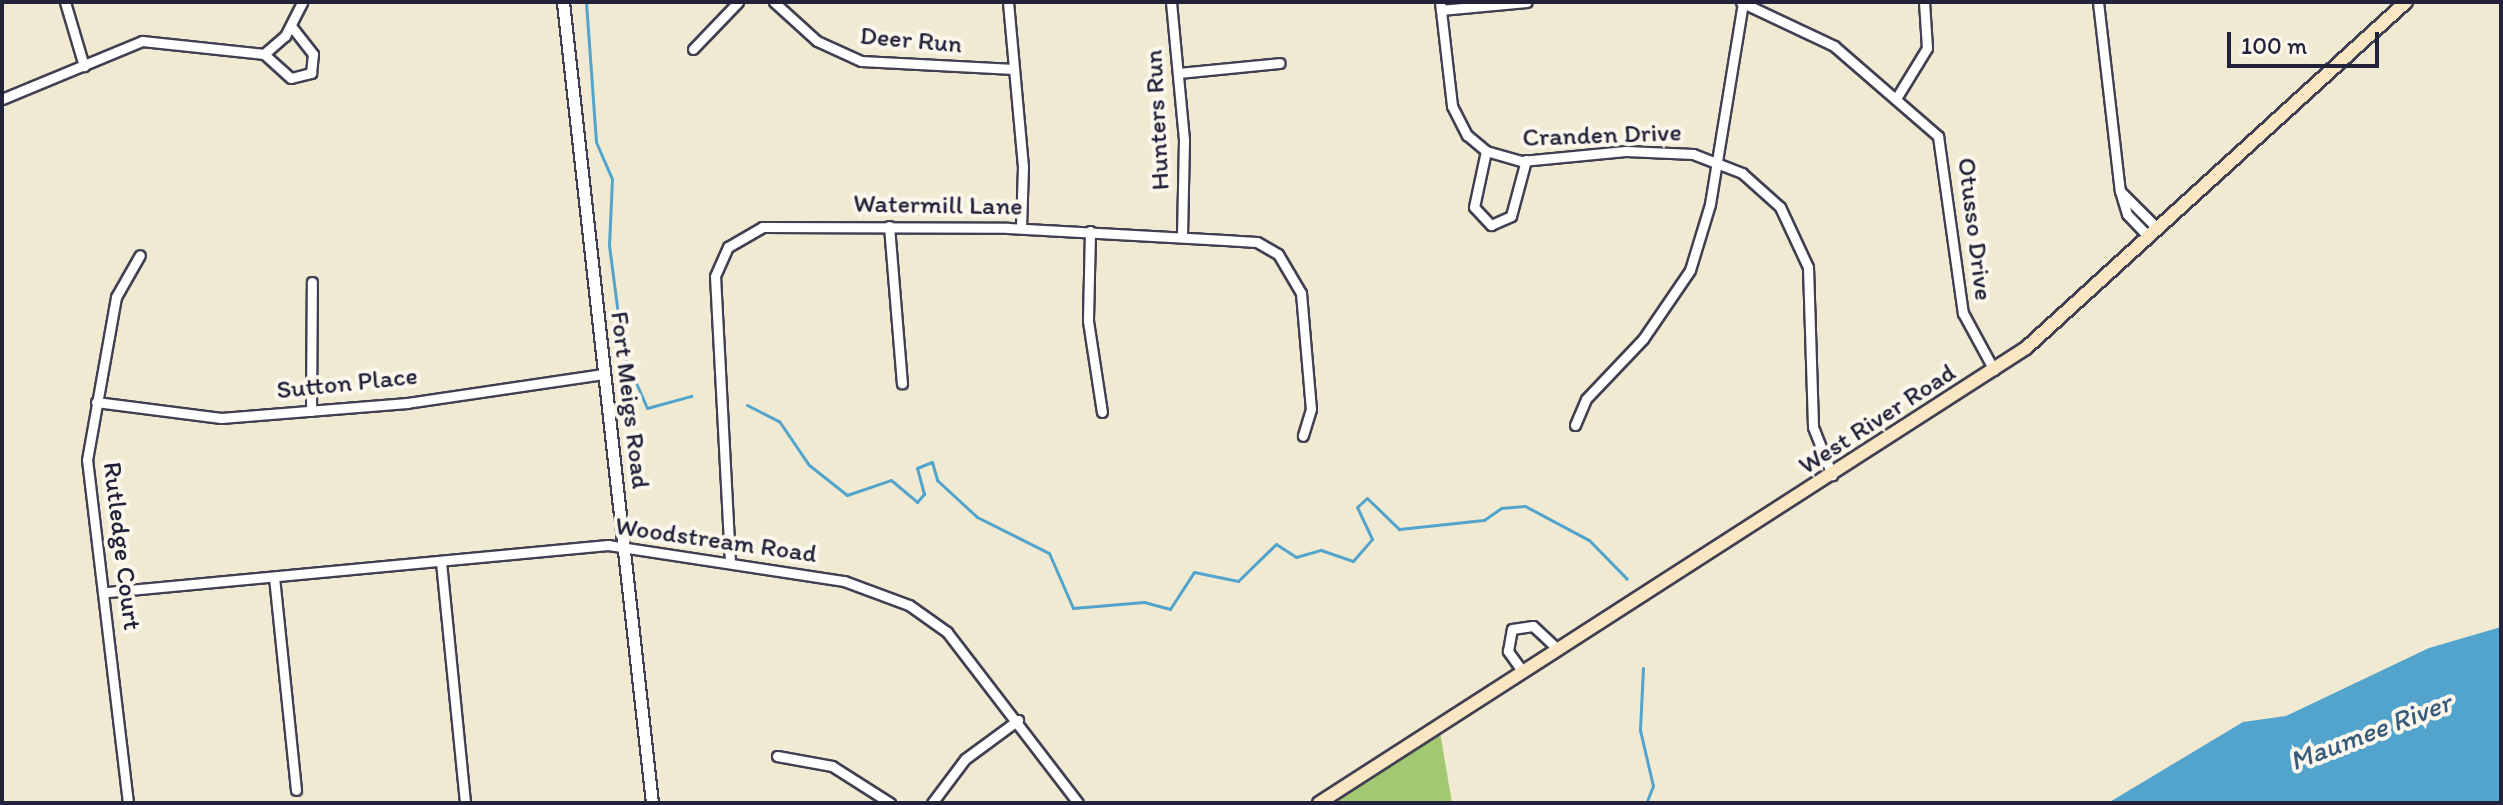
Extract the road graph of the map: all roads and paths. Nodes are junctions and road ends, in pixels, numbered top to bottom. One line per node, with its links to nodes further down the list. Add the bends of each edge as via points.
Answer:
1 (65, 2): 18 (street)
2 (302, 2): 14 (street)
3 (563, 2): 34 (street, Fort Meigs Road)
4 (738, 2): 15 (street)
5 (774, 2): 19 (street, Deer Run, via 817,41 861,61)
6 (1008, 2): 19 (street)
7 (1171, 2): 20 (street, Hunters Run)
8 (1527, 2): 13 (street)
9 (1742, 2): 21 (street, Otusso Drive, via 1815,33); 25 (street)
10 (1924, 2): 21 (street, via 1927,48)
11 (2098, 2): 29 (street, via 2120,191)
12 (2406, 2): 29 (main road, West River Road)
13 (1440, 6): 23 (street, Cranden Drive, via 1454,114)
14 (292, 27): 16 (street); 16 (street, via 313,54 311,73 291,78)
15 (693, 49)
16 (264, 54): 18 (street, via 227,55 156,40)
17 (1280, 63): 20 (street)
18 (84, 66): 22 (street)
19 (1014, 69): 27 (street)
20 (1178, 73): 30 (street, Hunters Run)
21 (1897, 97): 33 (street, Otusso Drive, via 1933,130 1944,151 1963,311)
22 (2, 99)
23 (1486, 151): 24 (street, Cranden Drive); 24 (street, via 1474,207 1491,225 1511,216)
24 (1526, 160): 25 (street, Cranden Drive, via 1656,150)
25 (1717, 161): 39 (street, via 1704,234 1679,291 1586,399); 41 (street, Cranden Drive, via 1770,196 1803,253 1811,289 1813,427)
26 (889, 226): 27 (street, Watermill Lane); 35 (street); 44 (street, Watermill Lane, via 762,227 734,241 720,260 714,291)
27 (1021, 228): 28 (street, Watermill Lane)
28 (1090, 231): 30 (street, Watermill Lane); 38 (street, via 1088,321)
29 (2153, 232): 33 (main road, West River Road)
30 (1182, 235): 40 (street, Watermill Lane, via 1257,242 1278,254 1296,279 1311,409)
31 (140, 255): 36 (street, Rutledge Court, via 116,297)
32 (312, 282): 37 (street)
33 (1994, 370): 41 (main road, West River Road)
34 (604, 374): 37 (street, Sutton Place); 42 (street, Fort Meigs Road)
35 (902, 383)
36 (96, 402): 37 (street, Sutton Place, via 191,419); 46 (street, Rutledge Court, via 87,475)
37 (311, 411)
38 (1102, 412)
39 (1575, 425)
40 (1303, 436)
41 (1832, 475): 47 (main road, West River Road)
42 (626, 546): 43 (street, Woodstream Road); 44 (street, Woodstream Road); 54 (street, Fort Meigs Road)
43 (441, 562): 45 (street, Woodstream Road); 53 (street)
44 (730, 562): 49 (street, Woodstream Road, via 844,581 909,605 964,649)
45 (274, 577): 46 (street, Woodstream Road); 51 (street)
46 (108, 592): 52 (street, Rutledge Court)
47 (1558, 649): 48 (main road, West River Road); 48 (street, via 1533,626 1512,629 1508,651)
48 (1523, 672): 58 (main road, West River Road)
49 (1018, 720): 56 (street, via 965,759); 57 (street, Woodstream Road)
50 (777, 756): 55 (street, via 832,766)
51 (296, 790)
52 (128, 803)
53 (465, 803)
54 (652, 803)
55 (890, 803)
56 (932, 803)
57 (1078, 803)
58 (1319, 803)

